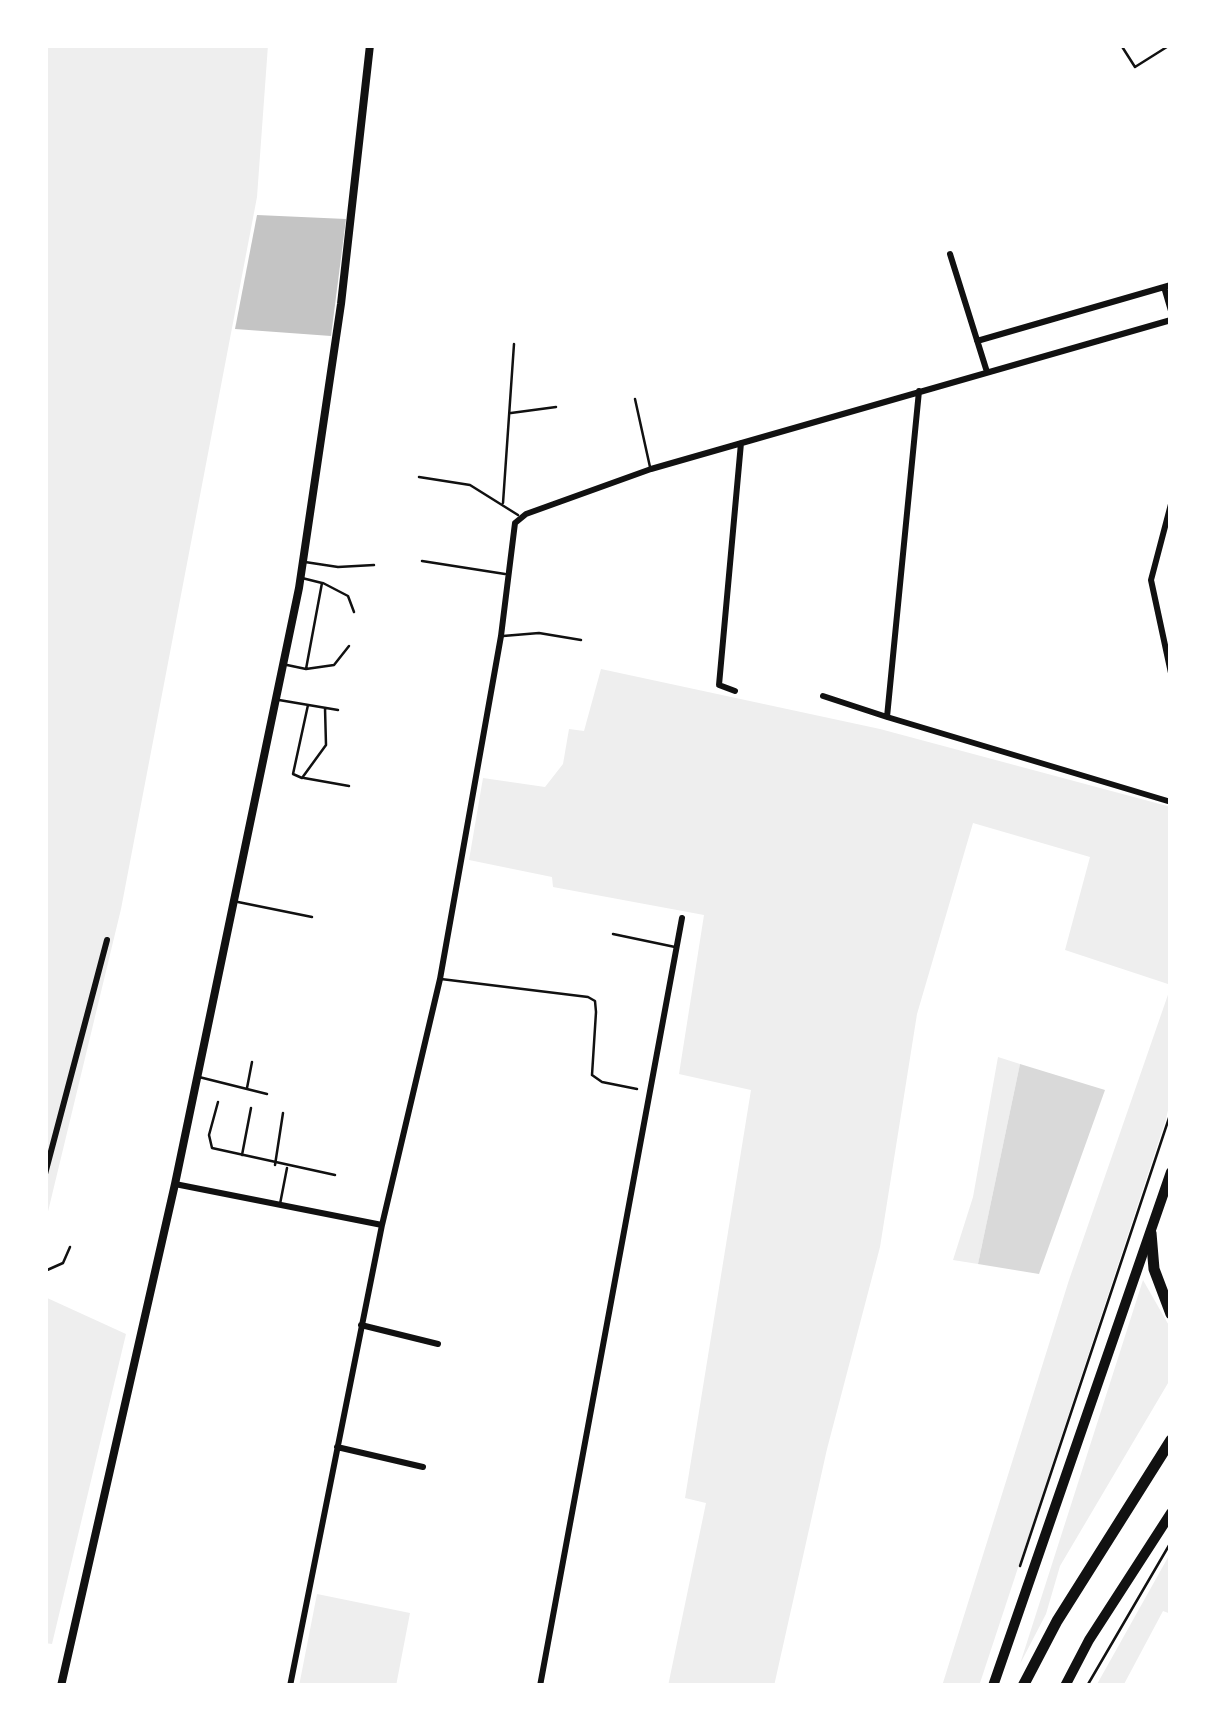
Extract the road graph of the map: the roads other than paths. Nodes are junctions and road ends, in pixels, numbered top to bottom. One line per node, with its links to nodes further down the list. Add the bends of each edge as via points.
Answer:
1 (370, 45): 22 (street)
2 (1121, 45): 3 (lane, via 1134,67)
3 (1167, 46)
4 (950, 254): 8 (street)
5 (1167, 286): 6 (street); 8 (street)
6 (1171, 311)
7 (1171, 320): 10 (street)
8 (977, 341): 10 (street)
9 (514, 344): 14 (lane)
10 (987, 372): 11 (street)
11 (919, 391): 15 (street); 40 (street)
12 (634, 398): 16 (lane)
13 (556, 407): 14 (lane)
14 (510, 413): 18 (lane)
15 (741, 442): 16 (street); 34 (street, via 719,674 722,689)
16 (651, 469): 20 (street)
17 (419, 477): 18 (lane, via 470,486)
18 (503, 503): 20 (lane)
19 (1171, 504): 33 (street, via 1151,580)
20 (520, 516): 24 (street)
21 (422, 561): 24 (lane)
22 (304, 562): 23 (lane); 25 (street)
23 (374, 564)
24 (508, 574): 28 (street)
25 (301, 578): 26 (lane); 31 (street)
26 (322, 582): 27 (lane, via 348,596); 32 (lane)
27 (354, 612)
28 (501, 636): 29 (lane); 50 (street)
29 (581, 640)
30 (349, 646): 32 (lane, via 334,665)
31 (285, 664): 32 (lane); 36 (street)
32 (306, 669)
33 (1171, 674)
34 (735, 691)
35 (823, 696): 40 (street)
36 (278, 700): 37 (lane); 44 (street)
37 (308, 705): 38 (lane); 41 (lane, via 293,774)
38 (324, 708): 39 (lane); 41 (lane, via 326,745)
39 (338, 710)
40 (887, 718): 43 (street)
41 (302, 778): 42 (lane)
42 (349, 786)
43 (1171, 802)
44 (236, 902): 45 (lane); 52 (street)
45 (312, 918)
46 (682, 918): 49 (street)
47 (613, 934): 49 (lane)
48 (107, 940): 63 (street)
49 (676, 948): 80 (street)
50 (440, 979): 54 (lane, via 588,997 595,1001 592,1074); 67 (street)
51 (252, 1062): 53 (lane)
52 (198, 1077): 53 (lane); 65 (street)
53 (247, 1089): 55 (lane)
54 (638, 1089)
55 (266, 1094)
56 (218, 1102): 59 (lane, via 209,1145)
57 (251, 1108): 59 (lane)
58 (283, 1113): 60 (lane)
59 (242, 1157): 60 (lane)
60 (275, 1164): 61 (lane)
61 (287, 1166): 64 (lane); 66 (lane)
62 (1171, 1172): 68 (main road)
63 (45, 1174)
64 (335, 1175)
65 (176, 1184): 66 (street); 78 (street)
66 (280, 1205): 67 (street)
67 (382, 1226): 72 (street)
68 (1151, 1233): 71 (highway, via 1154,1269); 81 (main road)
69 (70, 1247): 70 (lane, via 58,1267)
70 (45, 1271)
71 (1171, 1314)
72 (361, 1325): 73 (street); 75 (street)
73 (438, 1344)
74 (1171, 1440): 82 (highway)
75 (338, 1447): 76 (street); 79 (street)
76 (423, 1467)
77 (1171, 1512): 83 (main road)
78 (61, 1686)
79 (290, 1686)
80 (540, 1686)
81 (993, 1686)
82 (1023, 1686)
83 (1066, 1686)

